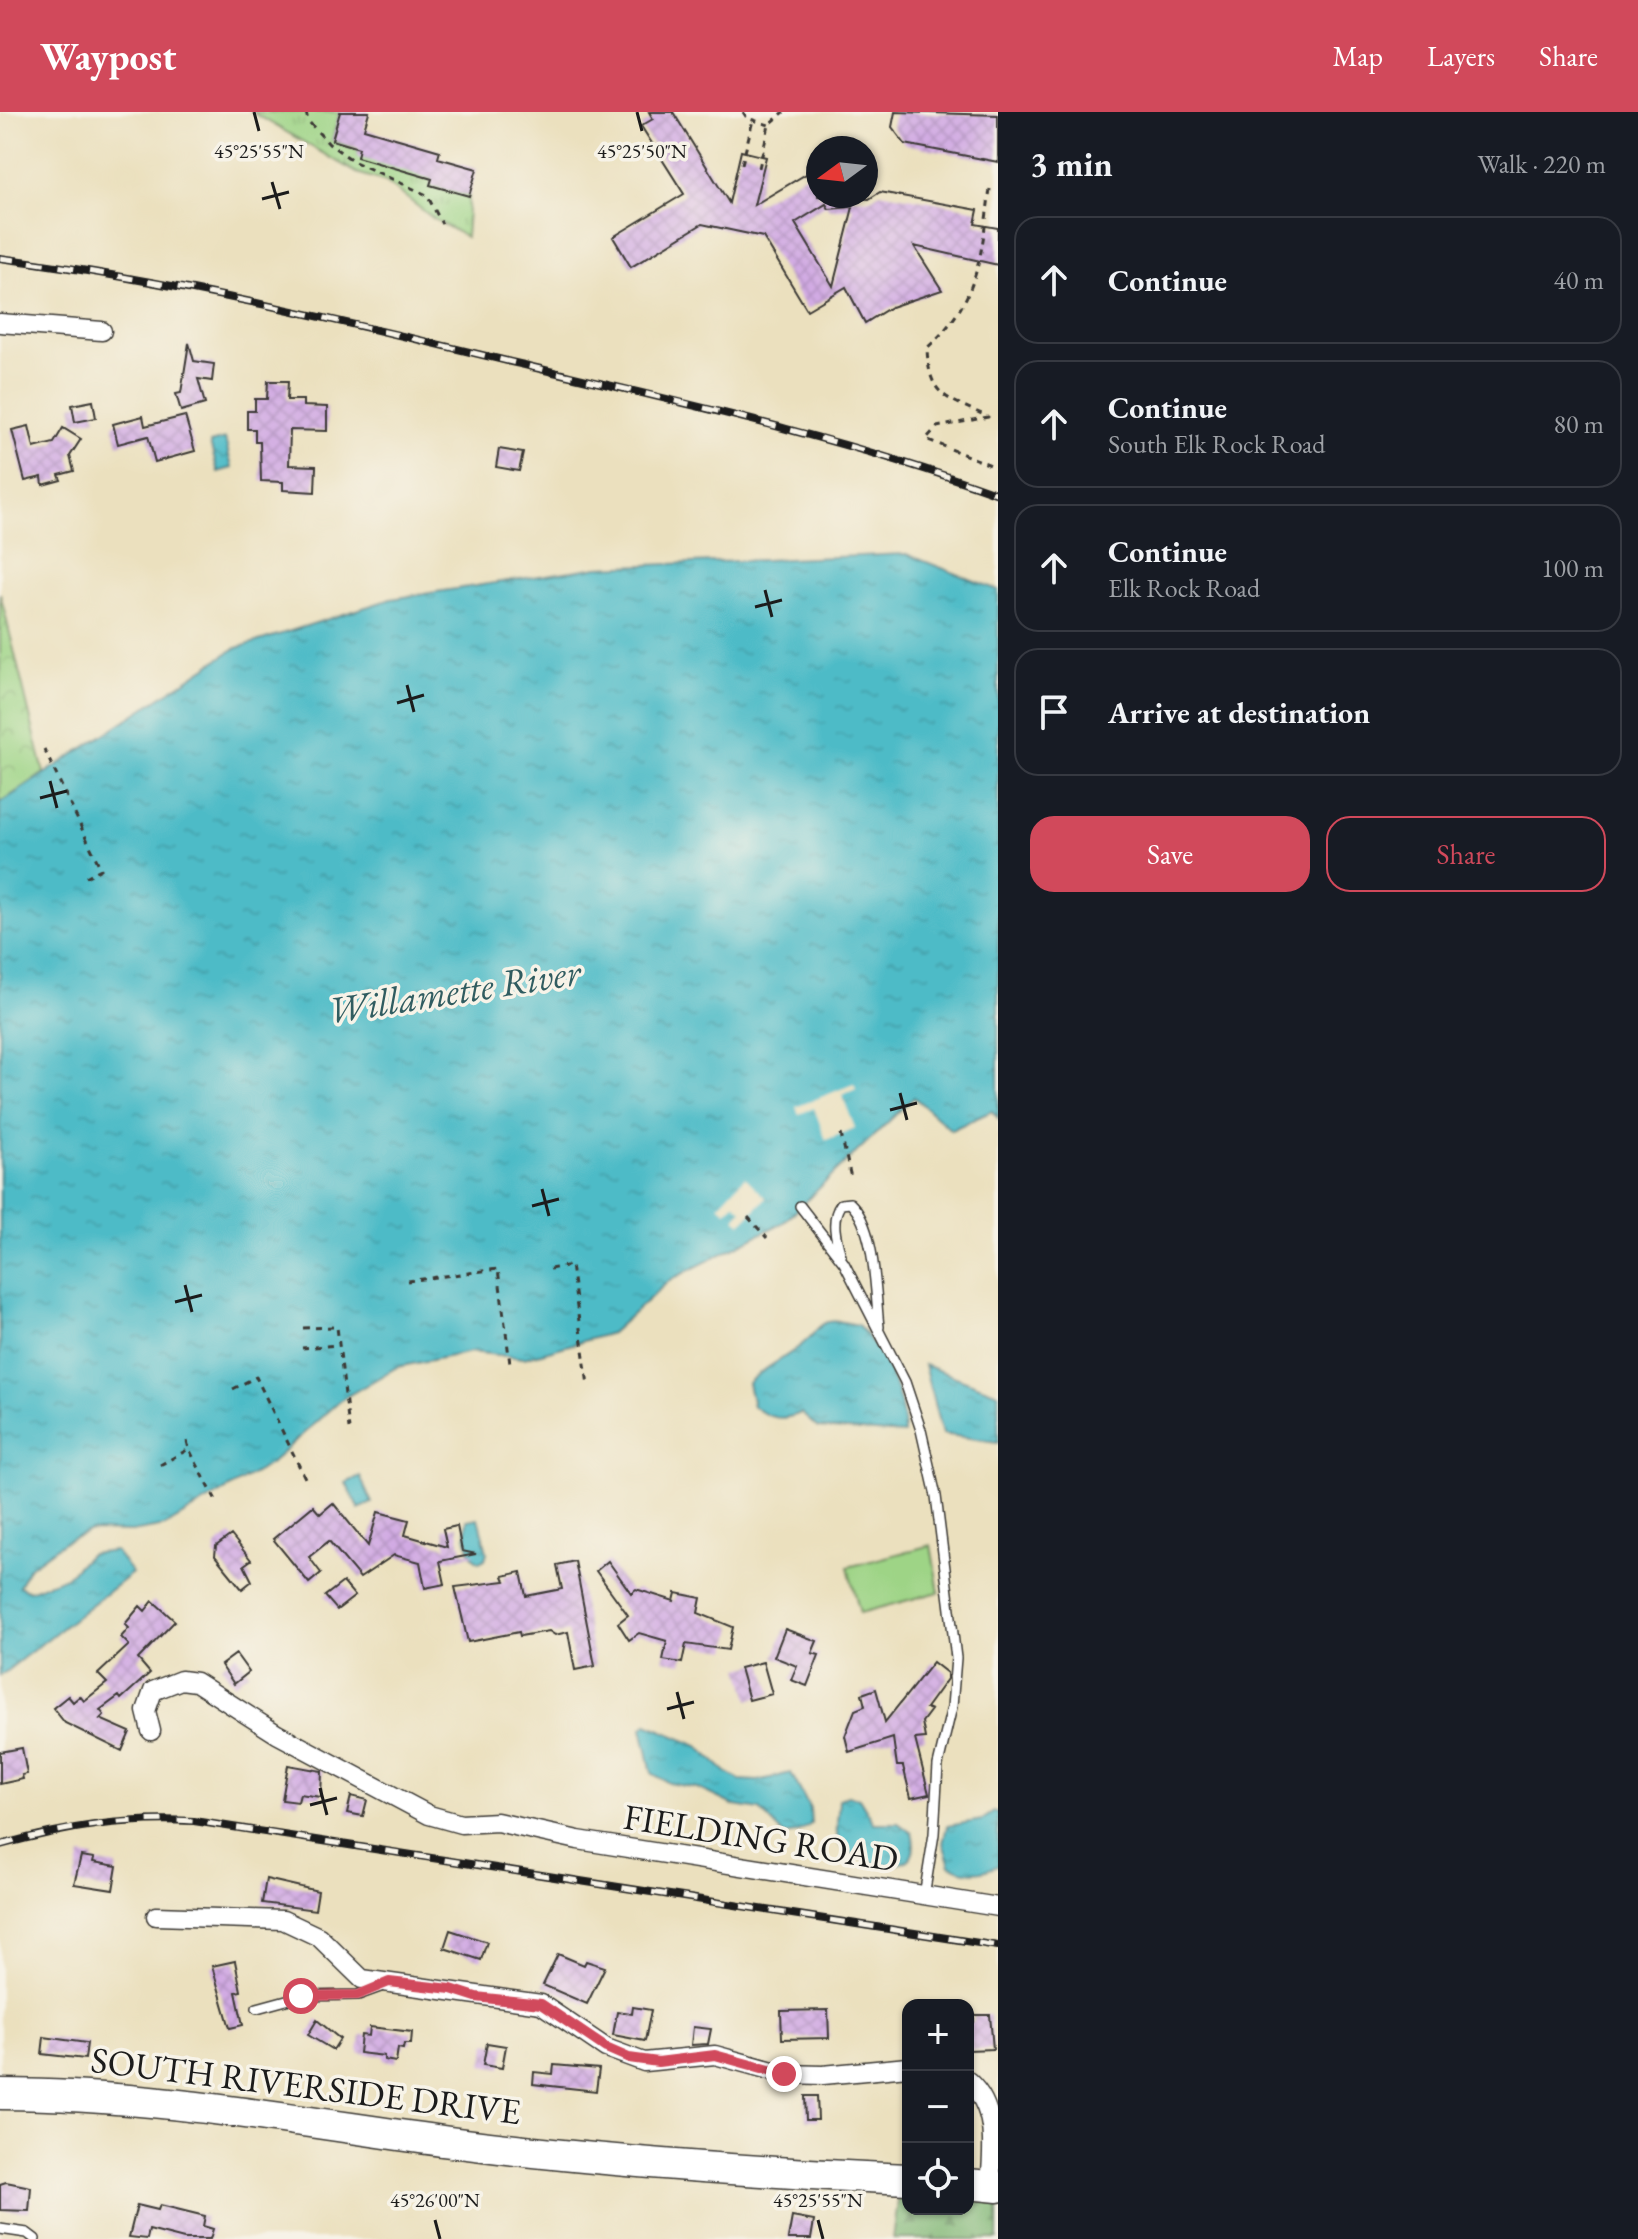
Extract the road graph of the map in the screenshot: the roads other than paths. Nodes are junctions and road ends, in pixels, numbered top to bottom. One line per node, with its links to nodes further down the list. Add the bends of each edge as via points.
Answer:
1 (0, 323): 2 (street)
2 (102, 331)
3 (800, 1206): 4 (lane)
4 (844, 1263): 5 (lane); 5 (lane, via 835,1219 841,1204 850,1203 867,1231)
5 (880, 1334): 7 (lane, via 905,1382 921,1430 936,1496 956,1658)
6 (151, 1731): 7 (street, FIELDING ROAD, via 146,1711 153,1691 181,1680 196,1682 277,1734 429,1815)
7 (924, 1896): 8 (street, FIELDING ROAD)
8 (998, 1907)
9 (156, 1916): 10 (street, via 283,1920 319,1937 362,1979)
10 (389, 1982): 11 (lane, via 366,1994 301,1996); 12 (street, via 541,2004 606,2048 644,2062 715,2055 784,2074 823,2075)
11 (257, 2008)
12 (902, 2068)
13 (974, 2088): 16 (street, via 991,2122)
14 (0, 2094): 15 (main road, SOUTH RIVERSIDE DRIVE, via 136,2100 696,2169)
15 (902, 2179)
16 (985, 2186)
17 (0, 2229): 18 (lane)
18 (35, 2239)

